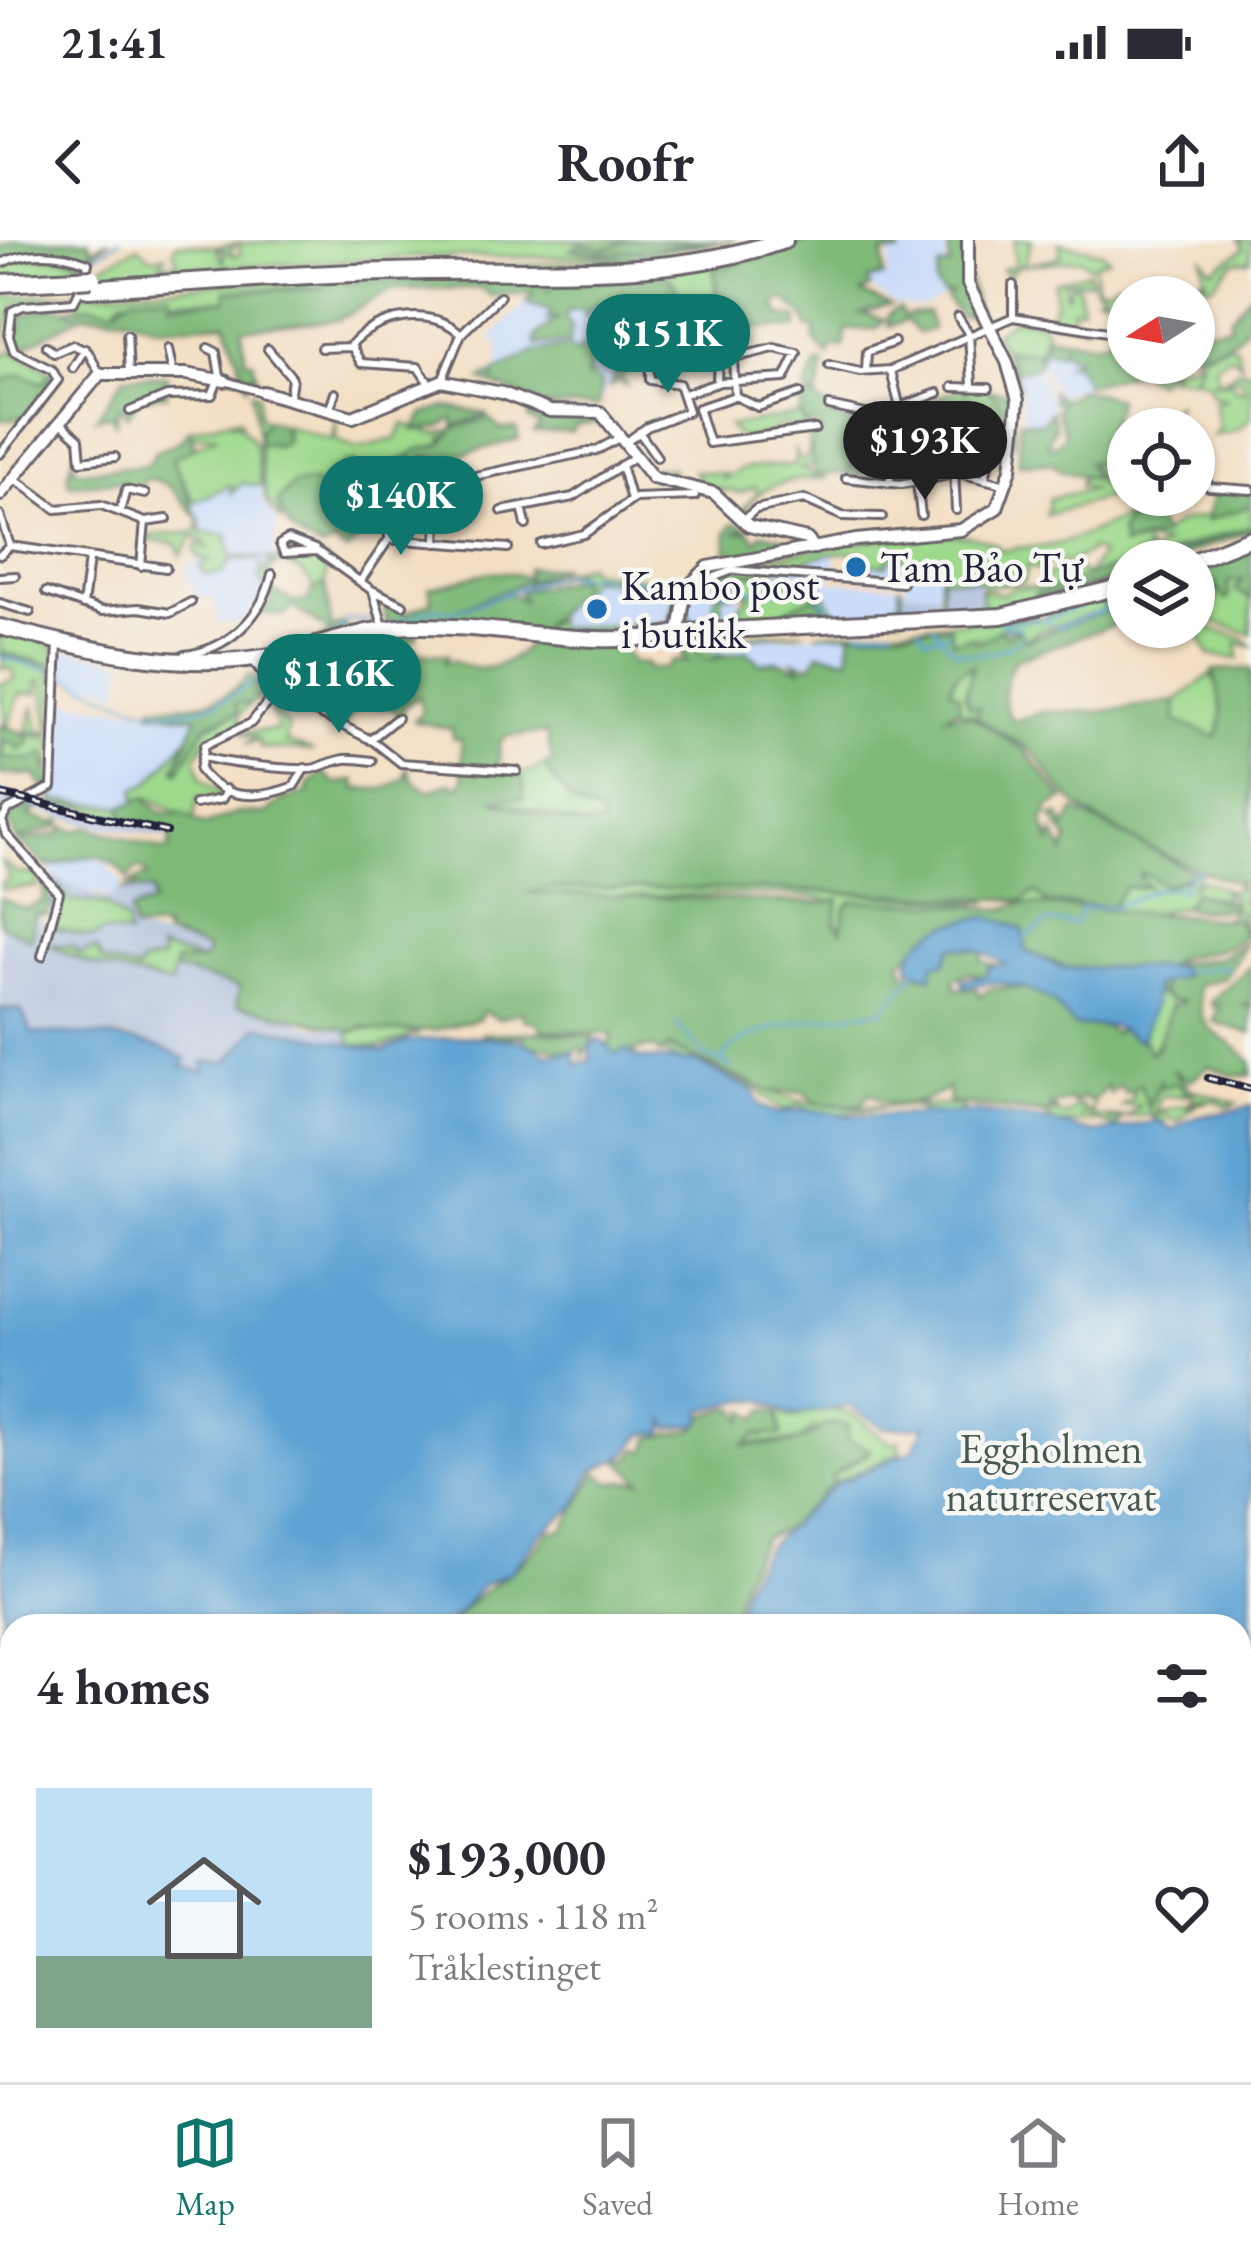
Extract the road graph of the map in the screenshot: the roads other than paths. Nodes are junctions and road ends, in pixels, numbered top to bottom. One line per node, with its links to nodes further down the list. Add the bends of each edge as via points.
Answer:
1 (750, 240): 6 (highway, via 613,261 422,261)
2 (784, 240): 6 (highway, via 616,272)
3 (968, 240): 12 (street, via 967,278)
4 (0, 264): 62 (street, via 23,254 88,263 74,302 12,311 14,352 58,380)
5 (0, 283): 6 (highway)
6 (83, 284): 8 (highway)
7 (1013, 285): 11 (street)
8 (0, 293)
9 (500, 296): 14 (street)
10 (958, 317): 16 (street)
11 (1013, 317): 12 (street); 13 (street)
12 (990, 329): 16 (street); 75 (street, via 1019,405)
13 (1107, 332)
14 (461, 334): 19 (street, via 440,320 406,318 377,325); 38 (street)
15 (127, 335): 34 (street)
16 (970, 340): 31 (street); 40 (street)
17 (894, 342): 32 (street, via 864,351)
18 (46, 346): 22 (street, via 54,353)
19 (351, 347): 21 (street); 38 (street, via 361,362 418,367)
20 (208, 348): 36 (street)
21 (321, 348)
22 (85, 349): 30 (street); 33 (street)
23 (168, 349): 35 (street)
24 (268, 349): 49 (street, via 292,378)
25 (796, 353): 27 (street); 28 (street, via 775,347); 37 (street, via 788,377)
26 (718, 357): 28 (street); 39 (street); 47 (street, via 706,348 649,358 650,380 678,383)
27 (807, 357)
28 (734, 358): 37 (street)
29 (829, 364): 32 (street)
30 (73, 368)
31 (891, 370): 32 (street); 52 (street)
32 (866, 371)
33 (100, 374): 34 (street); 56 (street)
34 (129, 374): 35 (street)
35 (173, 374): 36 (street)
36 (222, 381): 43 (street); 53 (street, via 211,396 170,396)
37 (736, 381): 39 (street); 48 (street)
38 (435, 382): 54 (street, via 360,415); 59 (street, via 550,411 600,412)
39 (717, 382): 47 (street)
40 (972, 386): 41 (street); 42 (street)
41 (952, 387)
42 (989, 388)
43 (263, 392): 49 (street)
44 (334, 393): 54 (street)
45 (800, 393): 48 (street, via 758,406)
46 (938, 393): 52 (street)
47 (684, 394): 55 (street)
48 (735, 396): 51 (street)
49 (289, 400): 54 (street)
50 (829, 406): 52 (street, via 871,416)
51 (698, 408): 55 (street); 57 (street, via 709,443)
52 (900, 408)
53 (130, 411)
54 (329, 411)
55 (688, 412): 58 (street)
56 (60, 422): 64 (street, via 79,439 80,461); 70 (street)
57 (814, 429)
58 (639, 432): 59 (street); 65 (street)
59 (623, 440): 63 (street); 68 (street, via 431,485)
60 (952, 448): 69 (street)
61 (903, 449): 74 (street)
62 (0, 454)
63 (634, 457): 67 (street); 91 (street, via 659,481 718,495)
64 (115, 458)
65 (657, 458)
66 (989, 461): 72 (street)
67 (621, 465): 81 (street); 82 (street, via 573,496)
68 (427, 468)
69 (954, 473): 72 (street); 73 (street); 84 (street)
70 (14, 478): 79 (street); 83 (street, via 52,507)
71 (846, 478): 74 (street)
72 (986, 478): 75 (street)
73 (917, 483): 74 (street); 87 (street)
74 (888, 484)
75 (1008, 485): 101 (street, via 994,512 968,529)
76 (1215, 487): 77 (street)
77 (1251, 490)
78 (145, 494): 83 (street, via 126,490)
79 (0, 495)
80 (695, 496): 81 (street)
81 (631, 500): 98 (street, via 584,534)
82 (522, 507): 85 (street); 94 (street)
83 (121, 508): 92 (street)
84 (956, 510)
85 (502, 511)
86 (0, 515): 99 (street)
87 (921, 515)
88 (882, 517): 91 (street, via 842,516 804,499 756,508)
89 (167, 519): 92 (street)
90 (388, 521): 96 (street)
91 (742, 521): 101 (street)
92 (145, 522): 106 (street)
93 (437, 524): 97 (street)
94 (526, 525)
95 (1251, 538): 103 (main road)
96 (389, 539): 97 (street); 111 (street)
97 (436, 543): 100 (street)
98 (541, 544)
99 (10, 546): 104 (street); 105 (street)
100 (508, 548)
101 (815, 548): 113 (street, via 715,565)
102 (317, 551): 102 (street, via 288,539 280,544 284,553); 111 (street)
103 (1215, 552)
104 (0, 555)
105 (89, 559): 106 (street); 119 (street)
106 (141, 566): 107 (street)
107 (166, 568)
108 (272, 574): 127 (street, via 248,620 212,652 184,655)
109 (15, 576): 110 (street)
110 (0, 577)
111 (361, 580): 115 (street)
112 (902, 583): 113 (street, via 733,570)
113 (689, 584): 124 (street)
114 (1107, 590): 124 (main road, via 1000,616)
115 (373, 591): 120 (street); 123 (street)
116 (46, 592): 119 (street)
117 (191, 602): 119 (street, via 163,613)
118 (0, 603): 121 (street)
119 (83, 605)
120 (403, 605)
121 (30, 612)
122 (0, 627): 125 (main road)
123 (384, 629): 124 (main road); 126 (main road)
124 (682, 633)
125 (58, 642): 127 (main road); 137 (street, via 52,788 8,809 2,820 58,893)
126 (253, 659): 127 (main road); 128 (street)
127 (181, 663)
128 (276, 692): 130 (street); 135 (street, via 251,723 201,751 202,773)
129 (397, 718): 130 (street)
130 (370, 740): 134 (street, via 404,765)
131 (208, 758): 133 (street)
132 (372, 761): 133 (street, via 334,758)
133 (305, 769): 135 (street, via 298,784 263,797)
134 (517, 771)
135 (226, 789): 136 (street, via 222,799)
136 (195, 804)
137 (42, 956)

